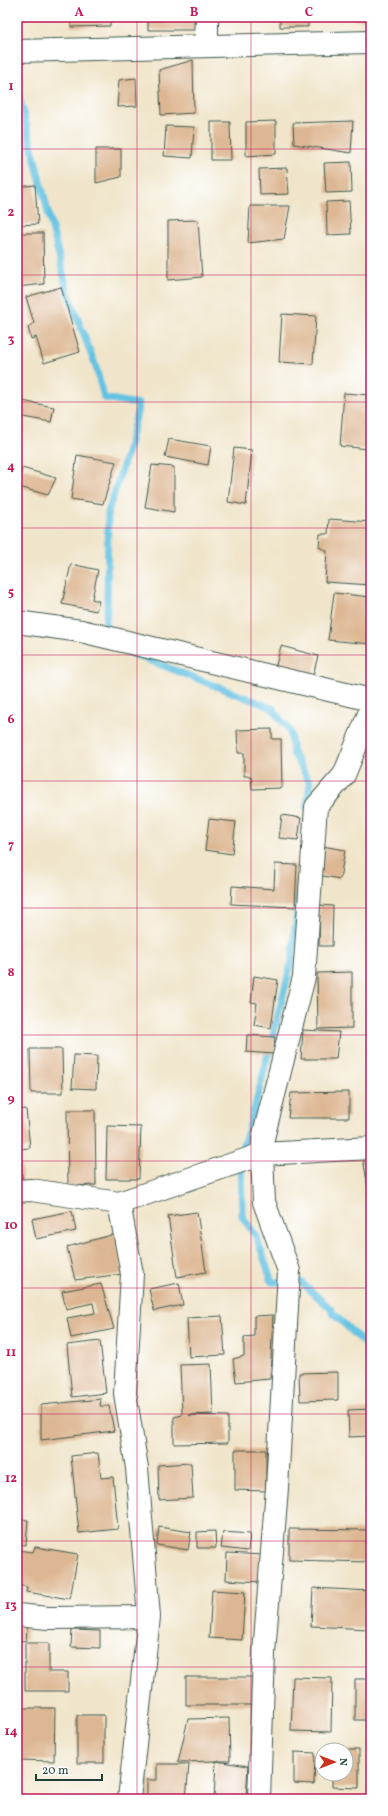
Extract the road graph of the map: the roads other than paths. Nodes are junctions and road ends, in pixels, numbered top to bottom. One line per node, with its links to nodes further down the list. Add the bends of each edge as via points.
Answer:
1 (207, 17): 3 (street)
2 (371, 42): 3 (street)
3 (207, 46): 4 (street)
4 (17, 51)
5 (17, 622): 6 (street, via 81,631)
6 (371, 700)
7 (371, 710): 9 (street, via 344,775 316,807 304,977 263,1138)
8 (371, 1148): 9 (street)
9 (262, 1154): 11 (street); 15 (street, via 264,1202 289,1271 277,1488 264,1653)
10 (17, 1191): 11 (street, via 32,1190)
11 (119, 1202): 13 (street, via 132,1274 125,1393 137,1468)
12 (17, 1615): 13 (street, via 48,1618)
13 (149, 1617): 14 (street)
14 (129, 1799)
15 (258, 1799)

